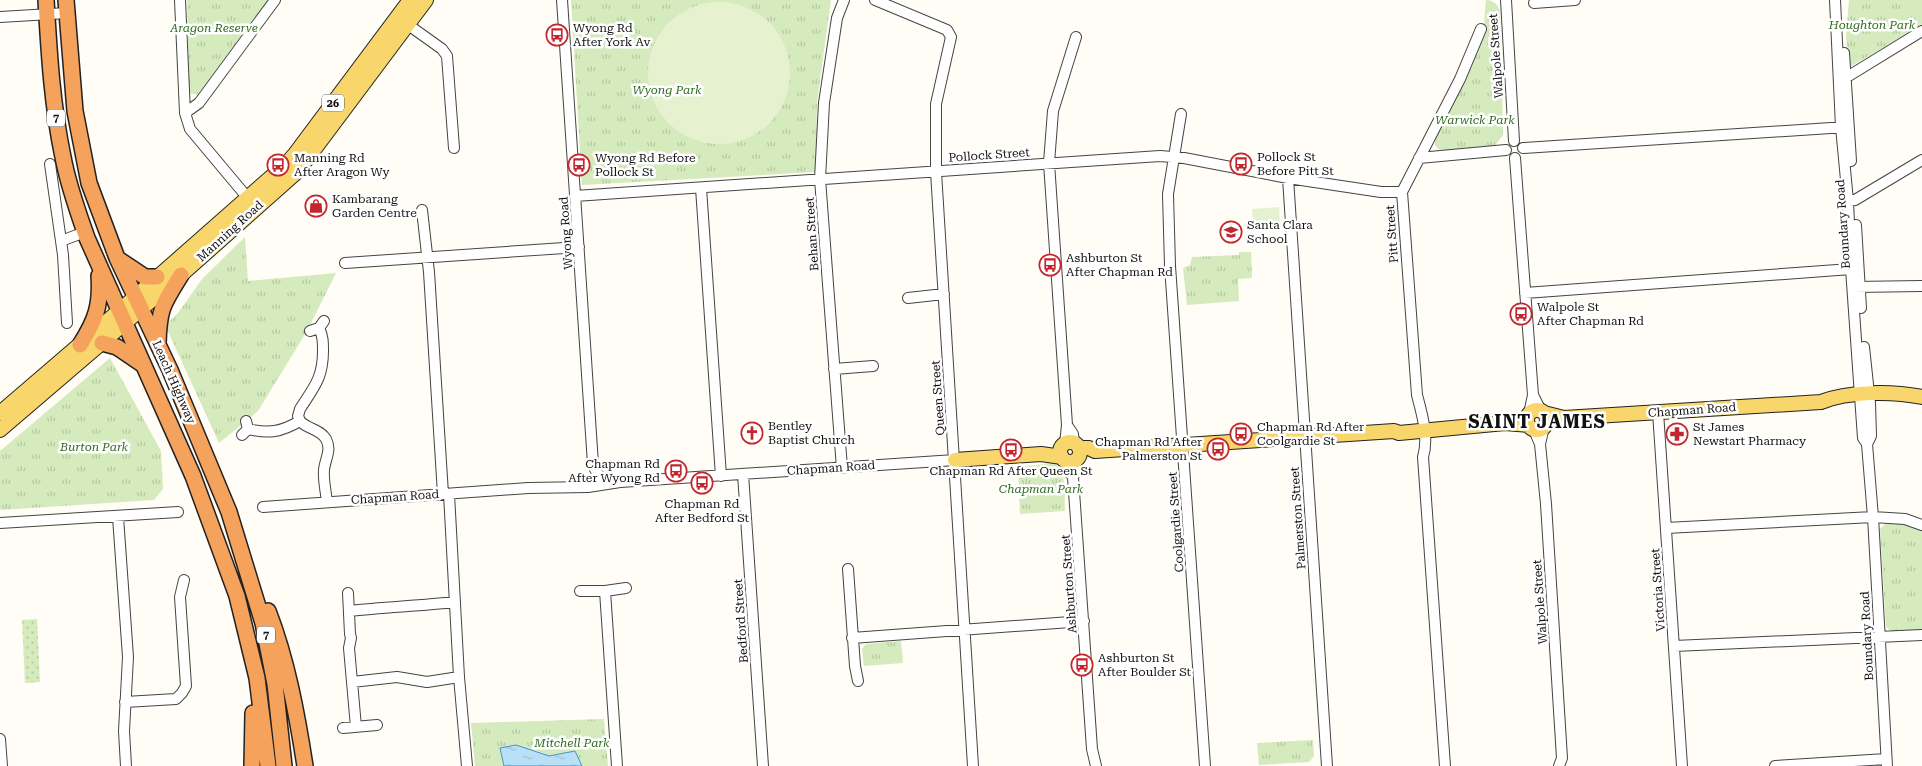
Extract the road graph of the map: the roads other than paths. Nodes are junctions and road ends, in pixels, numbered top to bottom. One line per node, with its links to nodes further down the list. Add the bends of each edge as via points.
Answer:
1 (180, 0): 21 (street)
2 (275, 0): 21 (street, via 199,103)
3 (410, 0): 41 (main road, Manning Road / 26, via 296,154)
4 (426, 0): 16 (main road, Manning Road / 26)
5 (562, 0): 39 (street, Wyong Road)
6 (844, 0): 36 (street, Behan Street, via 837,18 824,103)
7 (875, 0): 34 (street, Queen Street, via 947,30 951,37 936,104)
8 (1506, 0): 24 (street, Walpole Street)
9 (1575, 0): 12 (street)
10 (1836, 0): 20 (street, Boundary Road)
11 (1842, 0): 20 (street, Boundary Road)
12 (1534, 3)
13 (46, 7): 14 (street); 15 (street); 43 (highway, Leach Highway / 7, via 55,115 63,158)
14 (66, 7): 46 (highway, Leach Highway / 7, via 80,142 101,219)
15 (0, 18)
16 (408, 24): 25 (street, via 447,56); 41 (main road, Manning Road / 26, via 308,159 287,181)
17 (1480, 29): 29 (street, Pitt Street, via 1460,79)
18 (1922, 31): 20 (street)
19 (1076, 37): 33 (street, Ashburton Street, via 1053,111)
20 (1843, 77): 23 (street, Boundary Road)
21 (185, 113): 41 (street, via 190,129)
22 (1181, 114): 28 (street, Coolgardie Street)
23 (1845, 127): 26 (street); 40 (street, Boundary Road)
24 (1514, 141): 26 (street); 27 (street)
25 (454, 148)
26 (1523, 148): 30 (street, via 1521,155)
27 (1506, 150): 29 (street); 30 (street, via 1510,157)
28 (1173, 156): 33 (street, Pollock Street); 35 (street, Pollock Street); 79 (street, Coolgardie Street, via 1168,194 1170,266)
29 (1419, 158): 38 (street, Pitt Street)
30 (1515, 158): 55 (street)
31 (1922, 160): 40 (street)
32 (50, 164): 44 (street)
33 (1049, 164): 34 (street, Pollock Street); 80 (street, Ashburton Street, via 1068,425 1073,434)
34 (936, 172): 36 (street, Pollock Street); 56 (street, Queen Street)
35 (1288, 178): 38 (street, Pollock Street, via 1380,192); 78 (street, Palmerston Street)
36 (820, 179): 37 (street, Pollock Street); 67 (street, Behan Street)
37 (701, 188): 39 (street, Pollock Street); 85 (street)
38 (1402, 192): 76 (street, Pitt Street, via 1416,408)
39 (575, 196): 45 (street, Wyong Road)
40 (1851, 200): 50 (street, Boundary Road); 54 (street, Boundary Road)
41 (252, 202): 51 (main road, Manning Road / 26); 52 (main road, Manning Road / 26)
42 (422, 210): 47 (street)
43 (84, 232): 44 (street); 49 (highway, Leach Highway / 7)
44 (61, 241): 60 (street)
45 (579, 247): 47 (street); 82 (street, Wyong Road)
46 (117, 258): 52 (highway, via 145,277); 58 (highway, Leach Highway / 7)
47 (427, 258): 48 (street); 87 (street)
48 (345, 263)
49 (98, 264): 59 (highway, Leach Highway / 7); 63 (highway, via 99,306)
50 (1851, 269): 54 (street, Boundary Road); 55 (street)
51 (181, 275): 58 (main road, Manning Road / 26); 64 (highway, via 160,312)
52 (158, 277): 58 (main road, Manning Road / 26)
53 (1922, 286): 54 (street)
54 (1857, 287): 69 (street, Boundary Road)
55 (1525, 293): 73 (street)
56 (944, 294): 57 (street); 81 (street, Queen Street)
57 (908, 298)
58 (138, 304): 59 (main road, Manning Road / 26); 64 (highway, Leach Highway / 7)
59 (122, 318): 62 (main road, Manning Road / 26); 63 (main road, Manning Road / 26); 65 (highway, Leach Highway / 7)
60 (67, 323)
61 (317, 327): 74 (street, via 323,339 322,374 300,409)
62 (102, 343): 65 (highway); 77 (main road, Manning Road / 26)
63 (80, 345): 72 (main road, Manning Road / 26)
64 (158, 346): 91 (highway, Leach Highway / 7)
65 (143, 364): 106 (highway, Leach Highway / 7, via 193,476)
66 (873, 366): 67 (street)
67 (834, 369): 83 (street, Behan Street)
68 (1922, 397): 69 (main road, via 1891,393)
69 (1865, 399): 70 (main road); 71 (main road, Chapman Road, via 1831,406 1821,402); 93 (street, Boundary Road, via 1863,438 1867,444)
70 (1922, 405)
71 (1658, 412): 73 (main road, Chapman Road); 96 (street, Victoria Street)
72 (0, 413)
73 (1537, 420): 76 (main road, Chapman Road, via 1444,428 1437,425); 122 (street, Walpole Street, via 1546,504)
74 (300, 421): 75 (street, via 284,431 260,432); 88 (street, via 326,439 329,451 324,470)
75 (245, 428)
76 (1421, 429): 78 (main road, Chapman Road); 137 (street, Pitt Street)
77 (0, 430)
78 (1305, 436): 79 (main road, Chapman Road); 136 (street, Palmerston Street)
79 (1183, 445): 80 (main road, Chapman Road, via 1095,451 1089,448); 135 (street, Coolgardie Street)
80 (1070, 452): 81 (main road, Chapman Road); 105 (street, Ashburton Street, via 1076,471 1073,477)
81 (955, 460): 83 (street, Chapman Road); 107 (street, Queen Street)
82 (593, 464): 86 (street, Chapman Road, via 596,473 605,480)
83 (842, 468): 84 (street, Chapman Road)
84 (743, 474): 85 (street, Chapman Road); 131 (street, Bedford Street)
85 (721, 476): 86 (street, Chapman Road)
86 (620, 482): 87 (street, Chapman Road)
87 (446, 494): 88 (street, Chapman Road); 103 (street)
88 (327, 502): 89 (street, Chapman Road)
89 (263, 507)
90 (178, 512): 92 (street)
91 (229, 512): 127 (highway, Leach Highway / 7, via 263,623 275,684); 128 (highway, via 276,631 292,693)
92 (118, 517): 94 (street); 115 (street, via 128,657)
93 (1873, 517): 95 (street, via 1905,519); 96 (street); 110 (street, Boundary Road)
94 (0, 523)
95 (1922, 525)
96 (1666, 528): 111 (street, Victoria Street)
97 (848, 569): 109 (street)
98 (184, 580): 115 (street, via 180,597 186,686 176,698)
99 (626, 588): 101 (street)
100 (580, 591): 101 (street)
101 (605, 591): 130 (street)
102 (348, 593): 104 (street)
103 (455, 602): 104 (street); 112 (street)
104 (349, 611): 114 (street)
105 (1084, 620): 107 (street); 120 (street, Ashburton Street)
106 (246, 628): 125 (highway, via 254,728); 126 (highway, Leach Highway / 7, via 257,678)
107 (964, 630): 109 (street); 132 (street, Queen Street)
108 (1922, 635): 110 (street)
109 (852, 638): 113 (street)
110 (1880, 638): 111 (street); 121 (street, Boundary Road)
111 (1674, 646): 138 (street, Victoria Street)
112 (459, 677): 114 (street, via 427,682 397,677); 129 (street)
113 (858, 681)
114 (352, 682): 117 (street)
115 (125, 702): 124 (street)
116 (377, 725): 117 (street)
117 (356, 727): 118 (street)
118 (343, 728)
119 (0, 739): 123 (street)
120 (1092, 749): 133 (street, Ashburton Street); 134 (street, Ashburton Street)
121 (1886, 762): 140 (street)
122 (1562, 763)
123 (2, 766)
124 (126, 766)
125 (252, 766)
126 (268, 766)
127 (284, 766)
128 (304, 766)
129 (467, 766)
130 (617, 766)
131 (763, 766)
132 (973, 766)
133 (1090, 766)
134 (1096, 766)
135 (1205, 766)
136 (1327, 766)
137 (1445, 766)
138 (1682, 766)
139 (1775, 766): 140 (street)
140 (1785, 766)

